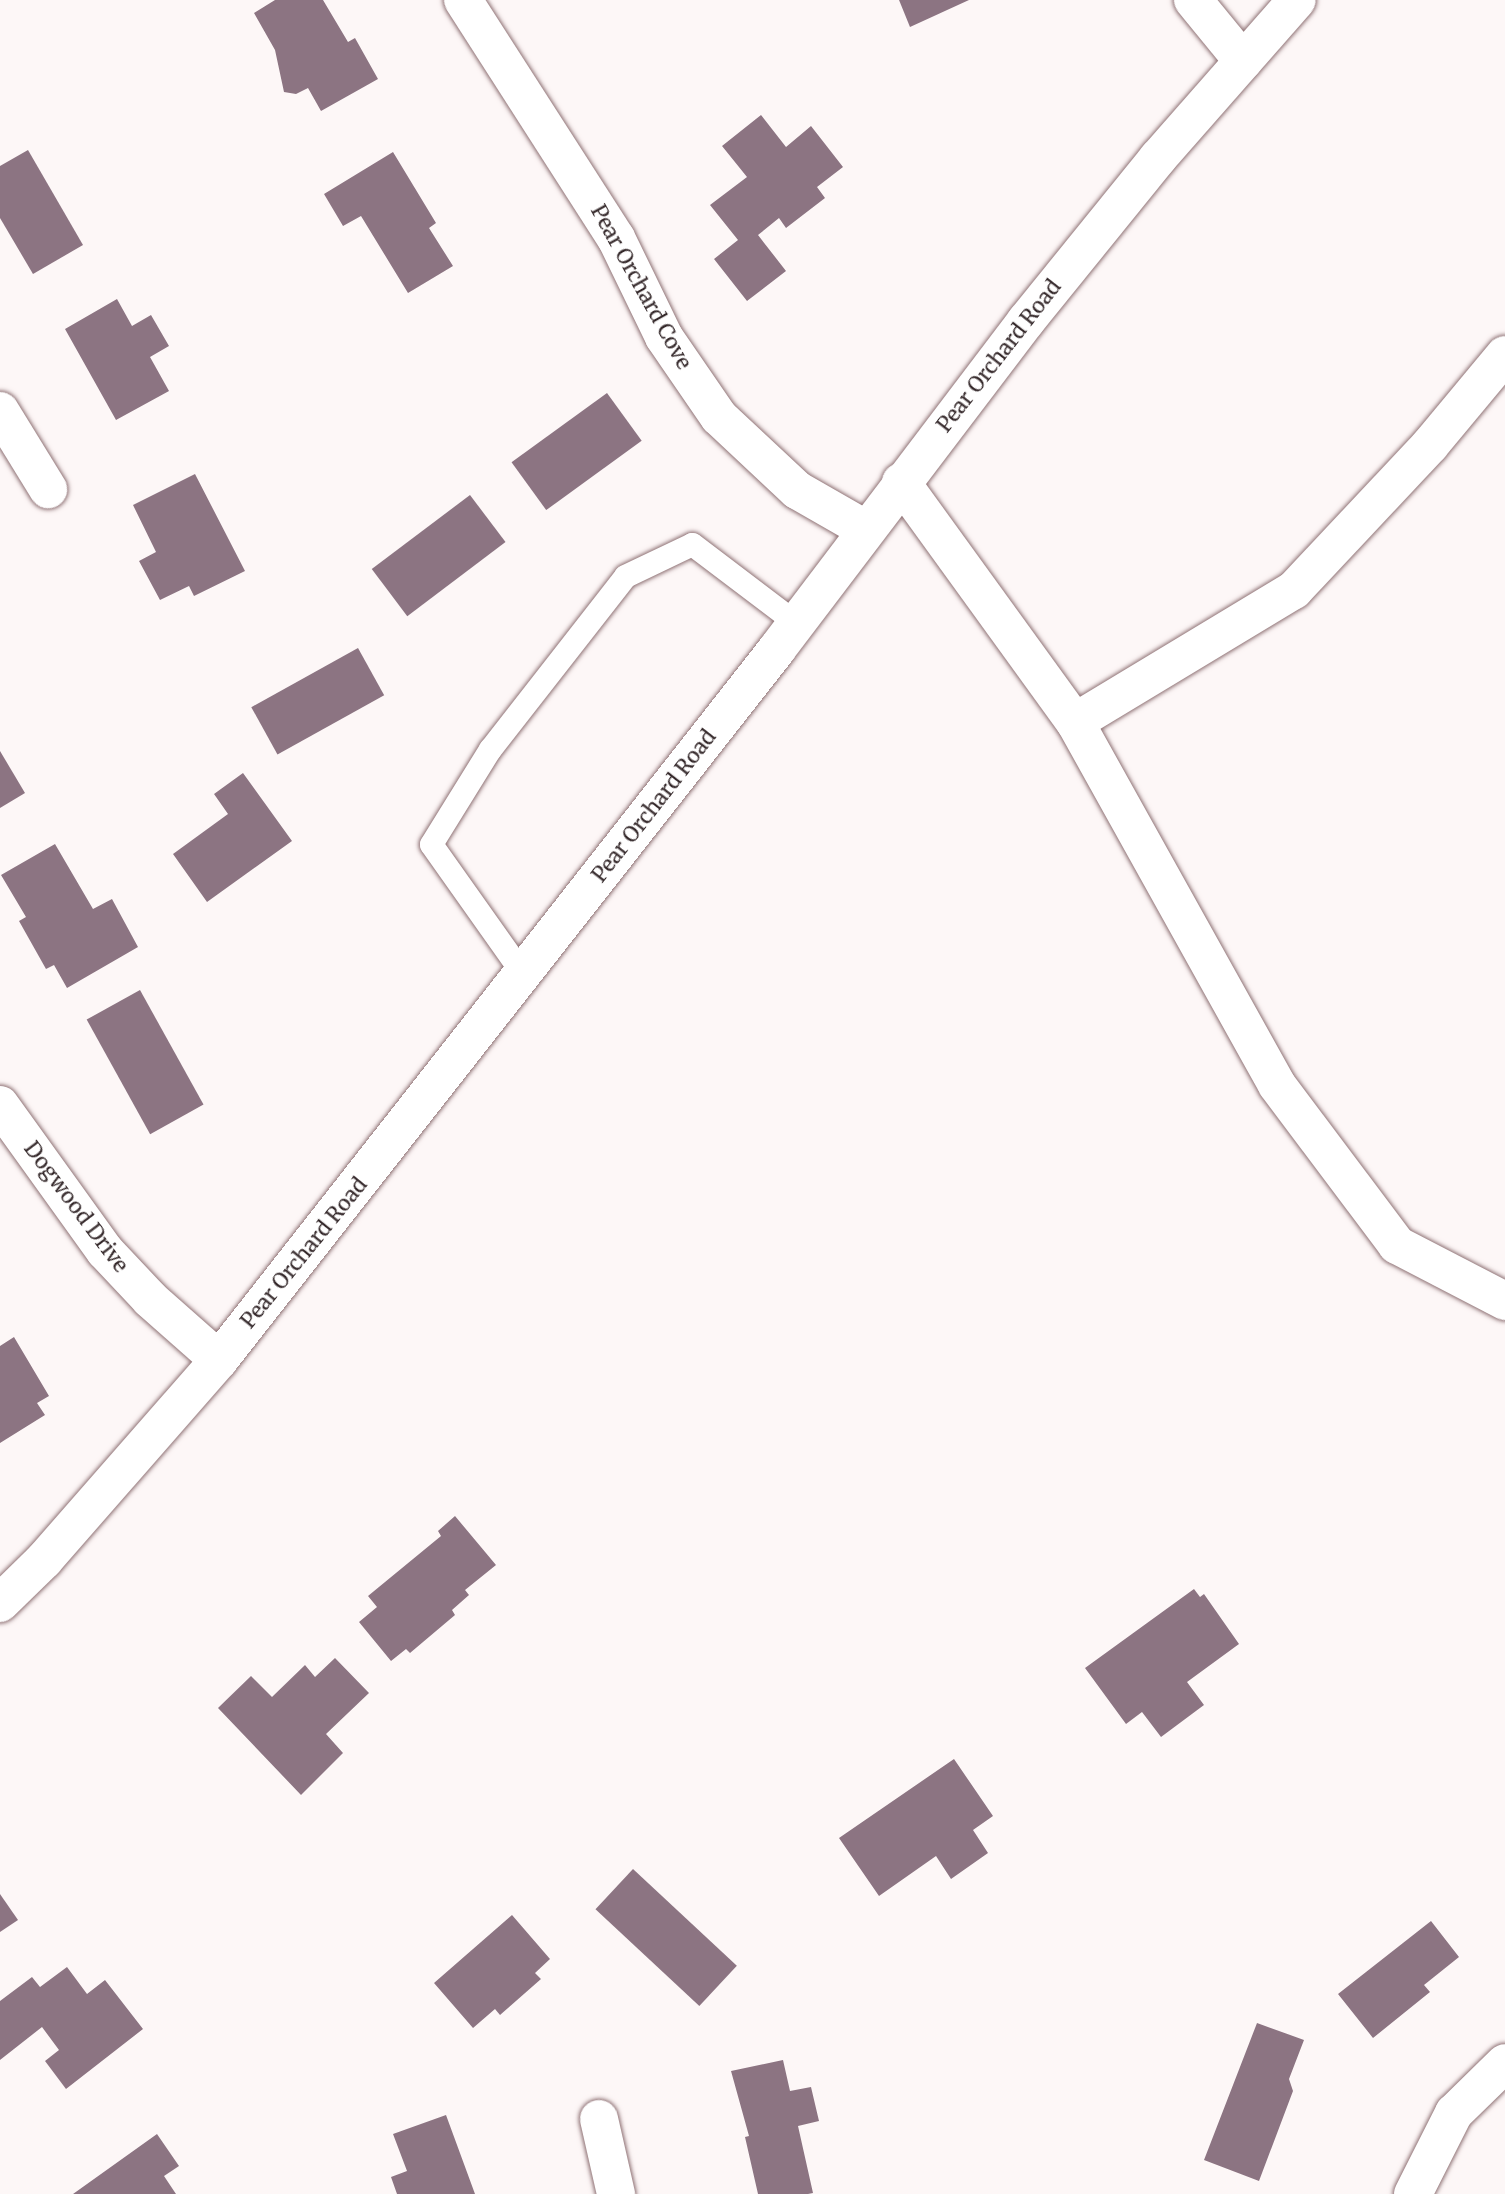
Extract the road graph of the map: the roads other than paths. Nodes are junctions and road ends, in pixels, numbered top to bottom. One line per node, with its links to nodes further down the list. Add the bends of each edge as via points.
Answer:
1 (463, 0): 9 (street, Pear Orchard Cove, via 616,238 664,337 719,417 797,491)
2 (1193, 0): 4 (street)
3 (1297, 0): 4 (street, Pear Orchard Road)
4 (1243, 61): 7 (street, Pear Orchard Road, via 1158,158)
5 (1505, 355): 11 (street, via 1430,445 1294,590)
6 (0, 411): 8 (street)
7 (901, 482): 9 (street, Pear Orchard Road); 11 (street)
8 (48, 489)
9 (865, 530): 10 (street, Pear Orchard Road)
10 (796, 623): 12 (street, Pear Orchard Road); 12 (lane, via 692,544 625,576 490,749 431,844)
11 (1075, 722): 14 (street, via 1285,1095 1397,1245)
12 (523, 974): 15 (street, Pear Orchard Road)
13 (0, 1105): 15 (street, Dogwood Drive, via 105,1251 150,1299)
14 (1505, 1301)
15 (219, 1360): 16 (street, Pear Orchard Road, via 44,1560)
16 (0, 1603)
17 (1505, 2063): 20 (street, via 1454,2113)
18 (599, 2119): 19 (street)
19 (616, 2194)
20 (1413, 2194)

